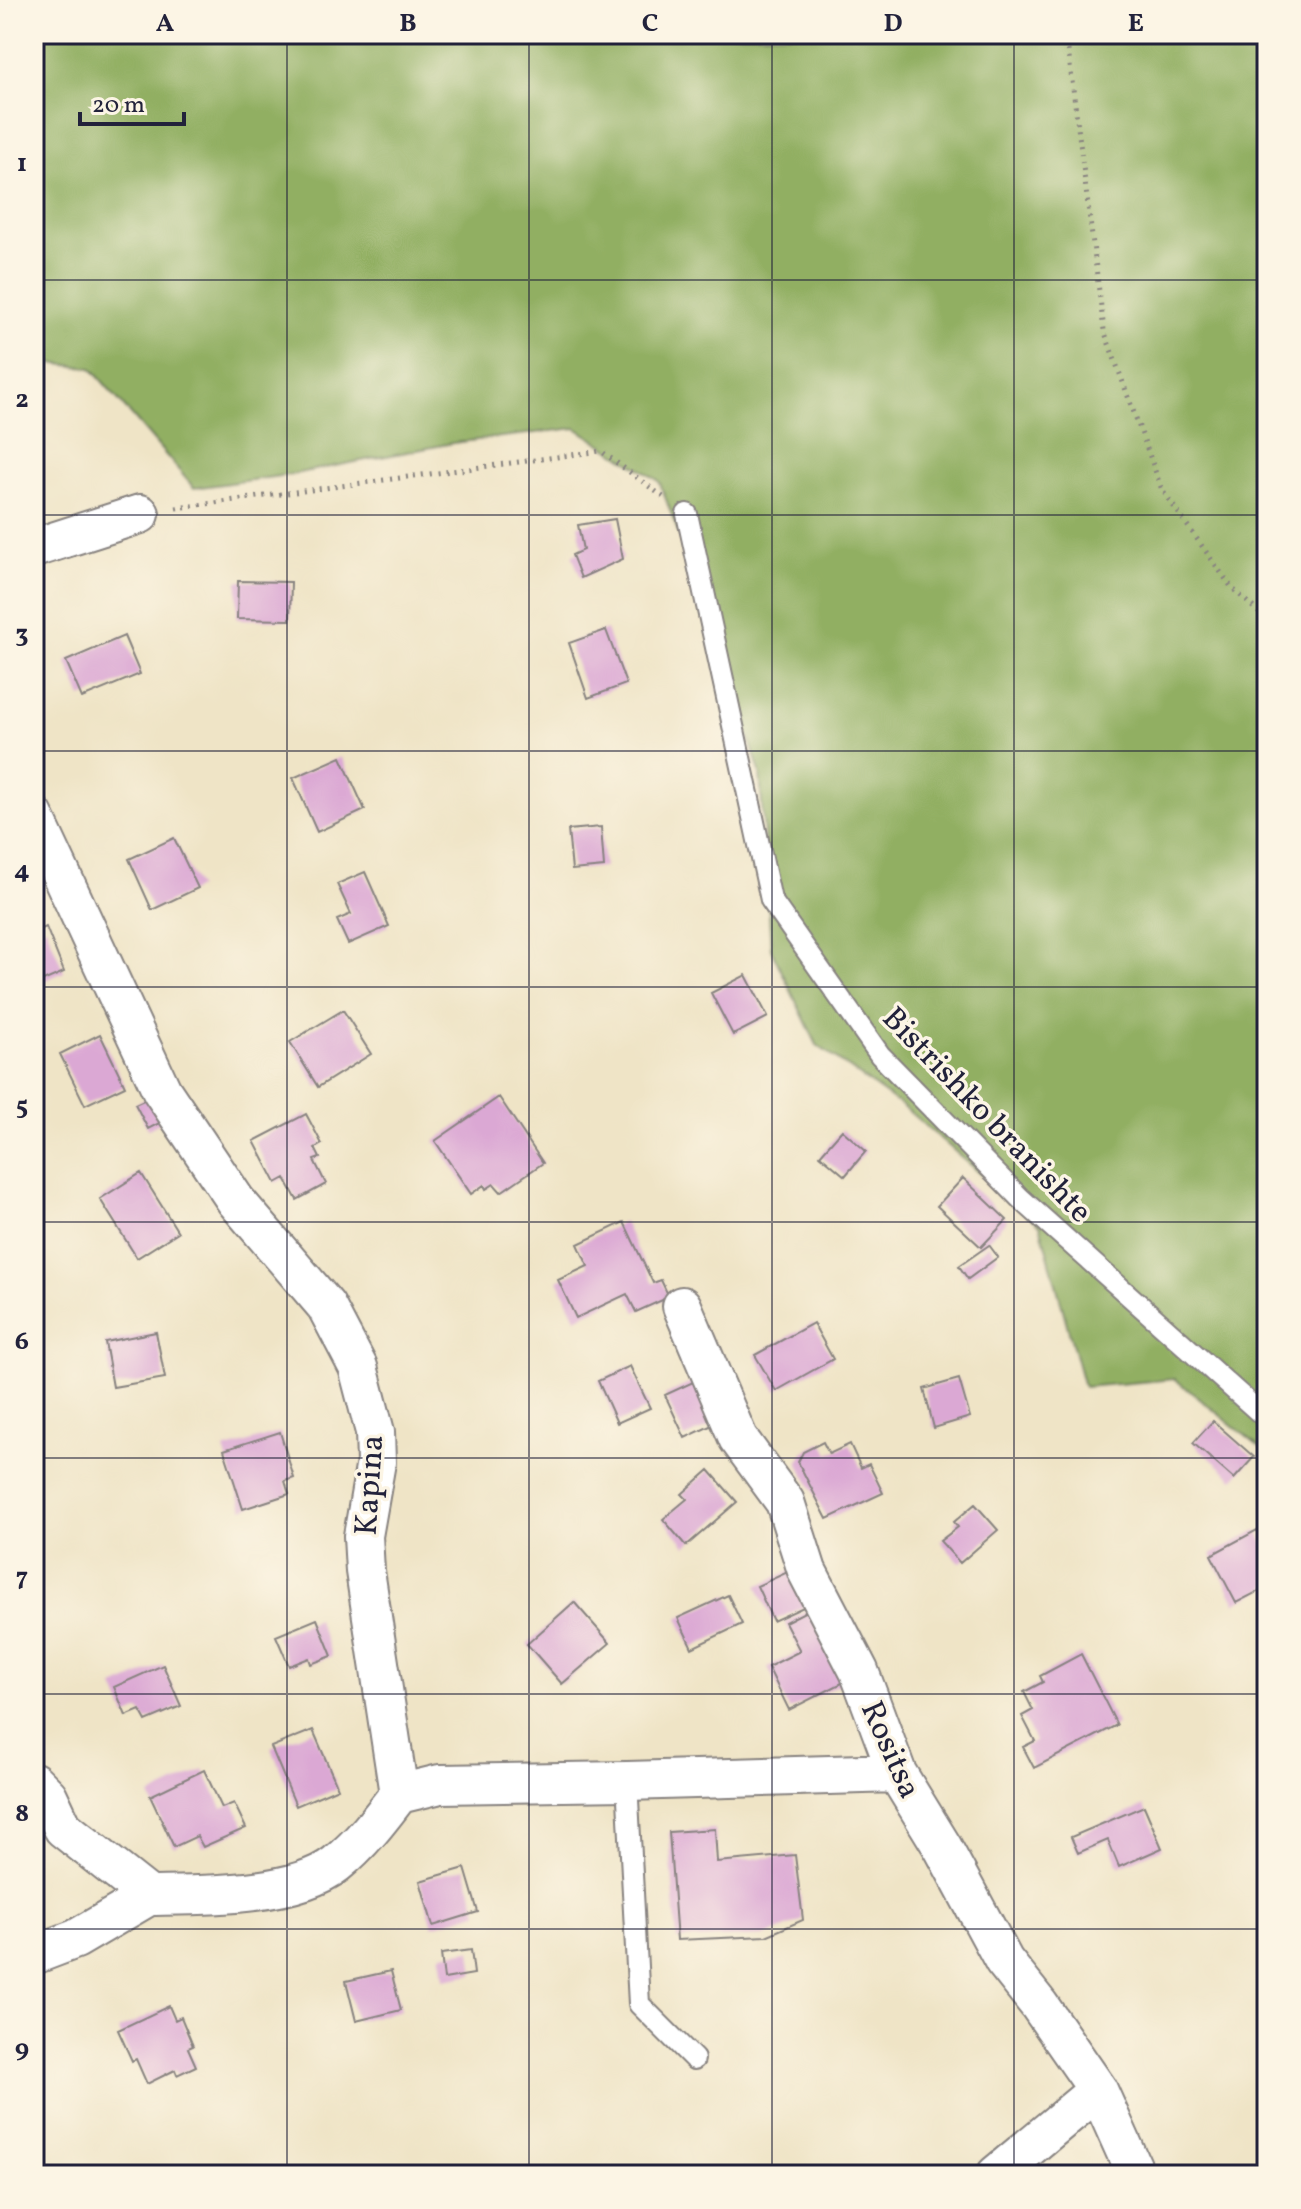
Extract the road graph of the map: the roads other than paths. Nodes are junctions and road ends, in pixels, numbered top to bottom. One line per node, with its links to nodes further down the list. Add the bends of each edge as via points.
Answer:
1 (140, 514): 3 (street)
2 (687, 514): 6 (lane, Bistrishko branishte, via 771,900 880,1055 1020,1198)
3 (34, 548)
4 (34, 816): 10 (street, Kapina, via 162,1091 236,1201 326,1306 358,1367 375,1432 376,1462 363,1536 365,1571)
5 (682, 1306): 7 (street, Rositsa, via 738,1438 785,1502 807,1571 859,1671)
6 (1267, 1419)
7 (897, 1773): 8 (street); 14 (street, Rositsa, via 1004,1961)
8 (627, 1781): 10 (street, via 440,1784); 13 (lane, via 639,2004)
9 (34, 1782): 11 (street, via 48,1796 63,1828)
10 (399, 1794): 11 (street, via 334,1866 295,1883 255,1891)
11 (149, 1896): 12 (street, via 76,1939)
12 (34, 1955)
13 (694, 2059)
14 (1098, 2090): 15 (street); 16 (street, Rositsa)
15 (996, 2175)
16 (1136, 2175)

